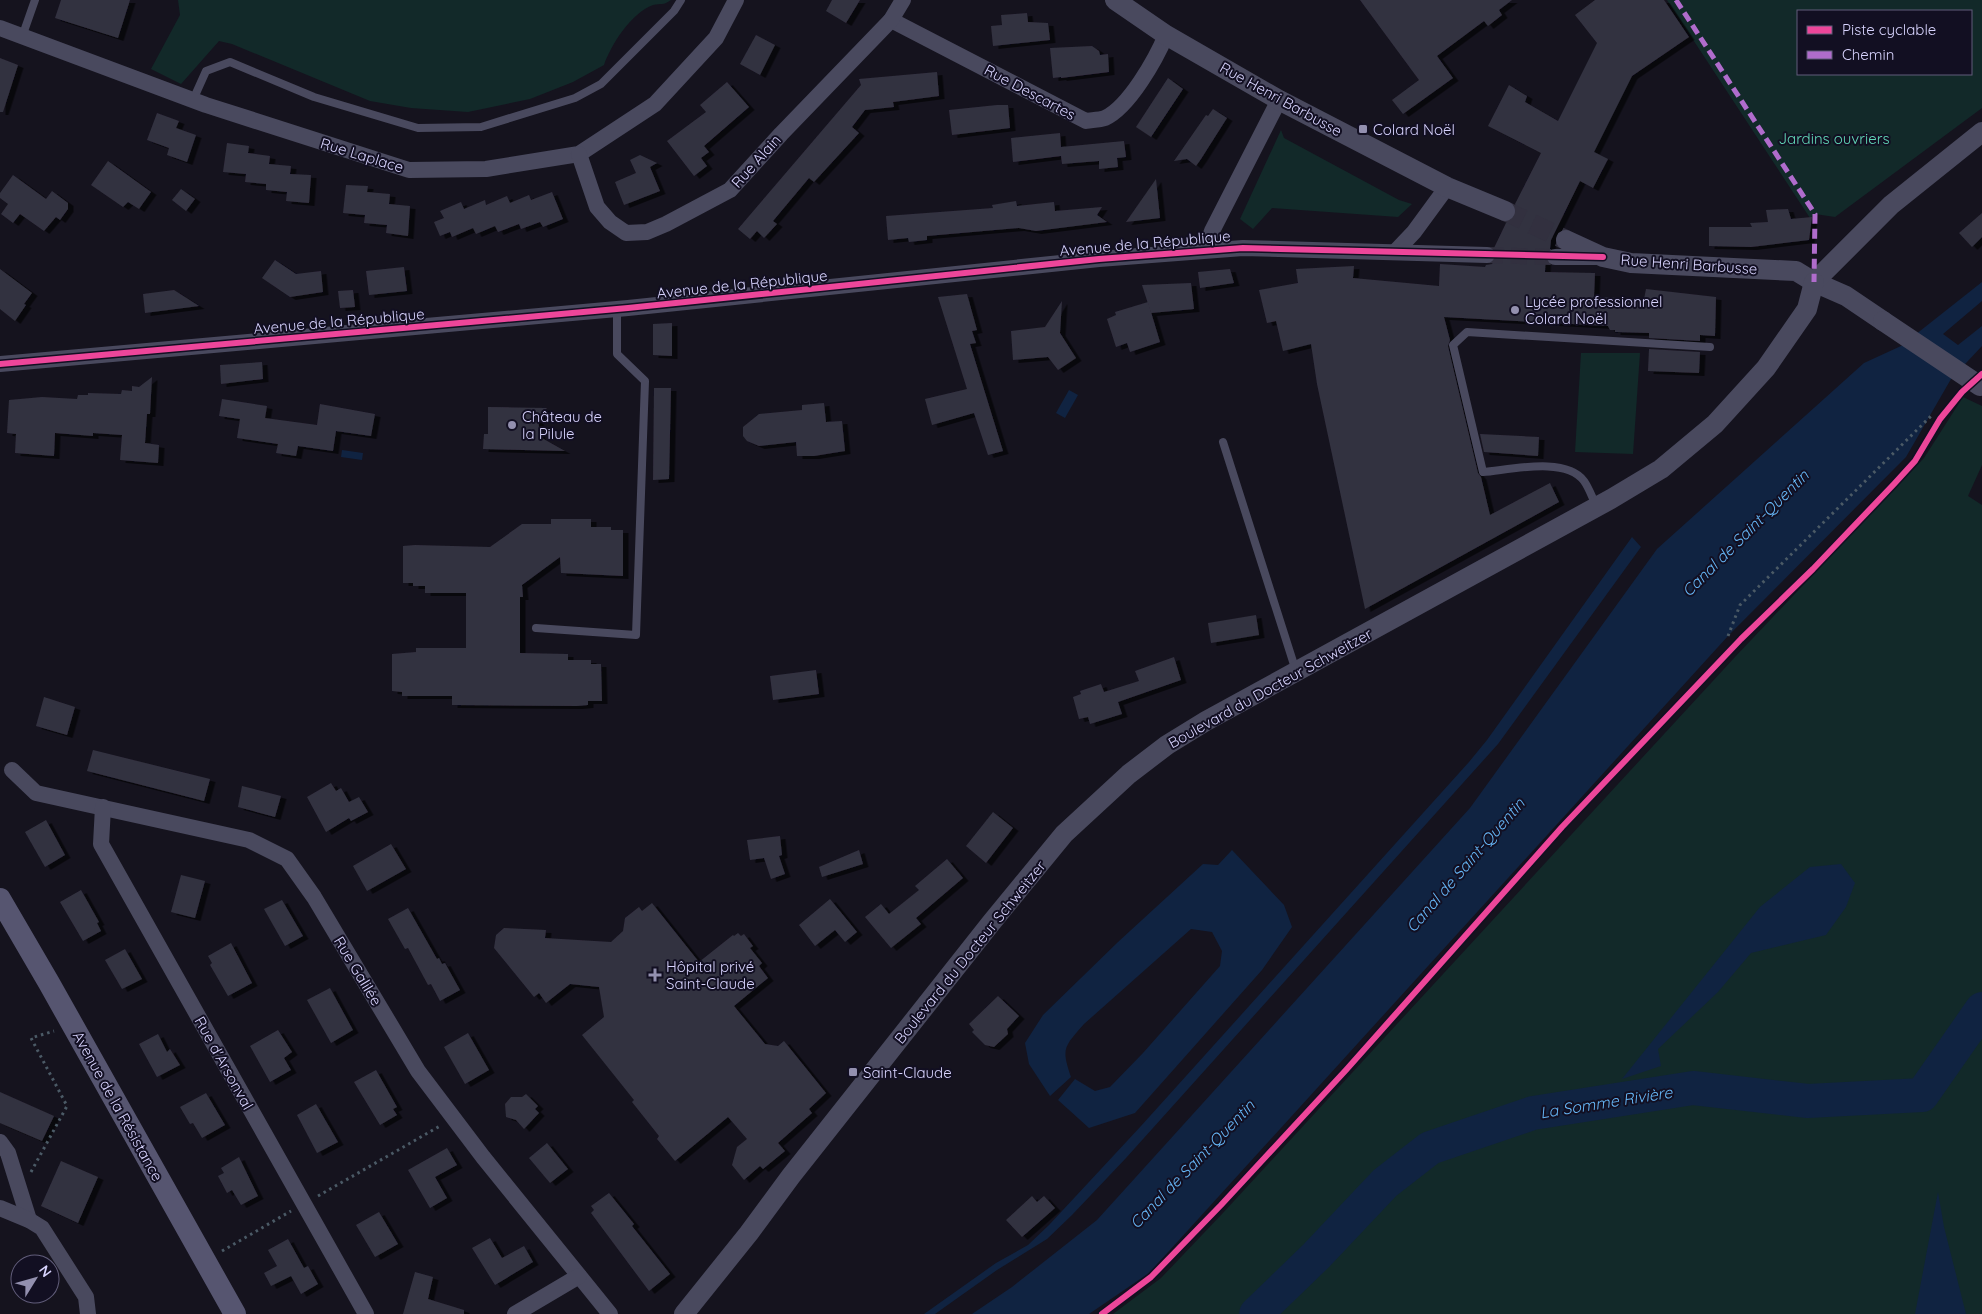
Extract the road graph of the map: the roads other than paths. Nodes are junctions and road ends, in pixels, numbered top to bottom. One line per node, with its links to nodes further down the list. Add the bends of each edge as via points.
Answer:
1 (35, 0): 9 (lane)
2 (681, 0): 10 (lane, via 674,12 601,84 575,98 481,127 418,128 314,96 230,62 206,72)
3 (736, 0): 13 (street, Rue Laplace, via 716,38 655,104)
4 (903, 0): 6 (street, Rue Alain)
5 (1122, 2): 8 (street, Rue Henri Barbusse)
6 (891, 20): 8 (street, Rue Descartes, via 1086,121 1104,118 1126,100); 13 (street, Rue Alain, via 730,190 648,232 626,233 610,222 597,207)
7 (0, 28): 9 (street, Rue Laplace)
8 (1166, 35): 11 (street, Rue Henri Barbusse)
9 (22, 37): 10 (street, Rue Laplace)
10 (193, 100): 13 (street, Rue Laplace, via 409,170 486,169)
11 (1279, 100): 14 (street, Rue Henri Barbusse); 17 (street, via 1212,231)
12 (1982, 132): 22 (street, via 1891,205)
13 (578, 154)
14 (1447, 187): 15 (street, Rue Henri Barbusse); 18 (street)
15 (1505, 211)
16 (1566, 240): 21 (street, Rue Henri Barbusse)
17 (1206, 250): 18 (street, Avenue de la République); 23 (street, Avenue de la République)
18 (1395, 252): 19 (street, Avenue de la République)
19 (1487, 255)
20 (1555, 257): 21 (street)
21 (1603, 257): 22 (street, Rue Henri Barbusse, via 1631,263 1796,271)
22 (1814, 282): 26 (street, Rue Henri Barbusse, bridge, via 1846,296); 28 (street, Boulevard du Docteur Schweitzer, via 1807,309 1766,368 1715,424 1661,469)
23 (616, 309): 25 (street, Avenue de la République); 29 (lane, via 617,354 645,380 636,635)
24 (1710, 347): 28 (lane, via 1467,332 1453,345 1482,472 1552,466 1568,469 1583,480)
25 (0, 364)
26 (1981, 387)
27 (1223, 442): 30 (lane)
28 (1597, 507): 30 (street, Boulevard du Docteur Schweitzer)
29 (536, 628)
30 (1296, 672): 43 (street, Boulevard du Docteur Schweitzer, via 1167,745 1129,774 1064,834)
31 (12, 770): 32 (street, Rue Galilée, via 36,793)
32 (103, 807): 37 (street, Rue Galilée, via 250,840 287,858 418,1071); 40 (street, Rue d'Arsonval, via 101,844)
33 (0, 900): 39 (main road, Avenue de la Résistance)
34 (0, 1142): 36 (street, via 8,1153)
35 (0, 1208): 36 (street)
36 (29, 1220): 38 (street, via 42,1228 86,1297)
37 (579, 1276): 41 (street); 42 (street, Rue Galilée)
38 (88, 1314)
39 (235, 1314)
40 (366, 1314)
41 (515, 1314)
42 (610, 1314)
43 (684, 1314)

